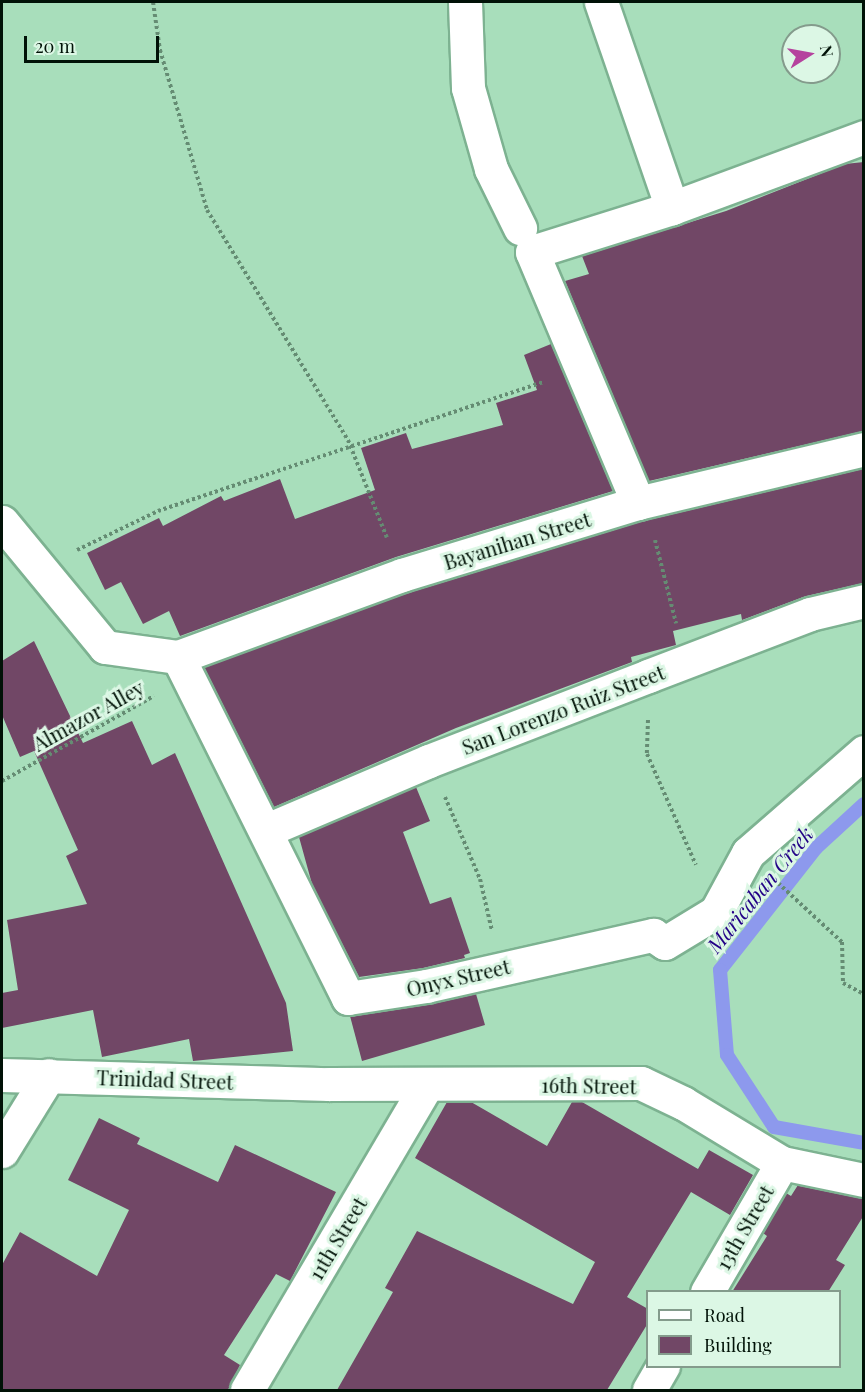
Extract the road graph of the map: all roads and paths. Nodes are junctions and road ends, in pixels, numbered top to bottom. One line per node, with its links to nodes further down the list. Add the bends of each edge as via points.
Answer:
1 (153, 2): 8 (path, via 160,50 207,210)
2 (465, 2): 6 (street, via 468,88 491,170)
3 (601, 2): 5 (street)
4 (864, 137): 5 (street)
5 (672, 208): 6 (street)
6 (526, 240): 7 (street)
7 (584, 369): 8 (path); 10 (street)
8 (350, 445): 12 (path); 13 (path)
9 (864, 449): 10 (street, Bayanihan Street)
10 (641, 502): 13 (street, Bayanihan Street); 15 (path)
11 (2, 522): 12 (street)
12 (22, 562): 16 (street, via 105,647)
13 (402, 575): 16 (street, Bayanihan Street)
14 (864, 601): 15 (street, San Lorenzo Ruiz Street, via 810,614)
15 (686, 662): 17 (street, San Lorenzo Ruiz Street)
16 (182, 666): 20 (path, Almazor Alley, via 143,704); 21 (street, Onyx Street)
17 (648, 675): 19 (street, San Lorenzo Ruiz Street); 23 (path, via 648,754)
18 (864, 752): 23 (street, Onyx Street, via 748,853)
19 (429, 761): 21 (street, San Lorenzo Ruiz Street); 24 (path, via 480,879)
20 (2, 781)
21 (267, 830): 24 (street, Onyx Street, via 348,998 426,986)
22 (772, 878): 25 (path, via 842,942 843,983)
23 (716, 912): 24 (street, Onyx Street, via 665,944 653,935)
24 (500, 967)
25 (864, 994)
26 (49, 1075): 27 (street, Trinidad Street); 28 (street, Trinidad Street); 30 (street)
27 (2, 1076)
28 (329, 1084): 29 (street, 16th Street)
29 (427, 1085): 31 (street, 16th Street, via 641,1083 683,1103); 35 (street, 11th Street)
30 (2, 1151)
31 (782, 1163): 32 (street, 16th Street); 33 (street, 13th Street)
32 (864, 1180)
33 (708, 1290)
34 (662, 1368): 36 (street)
35 (247, 1390)
36 (649, 1390)

